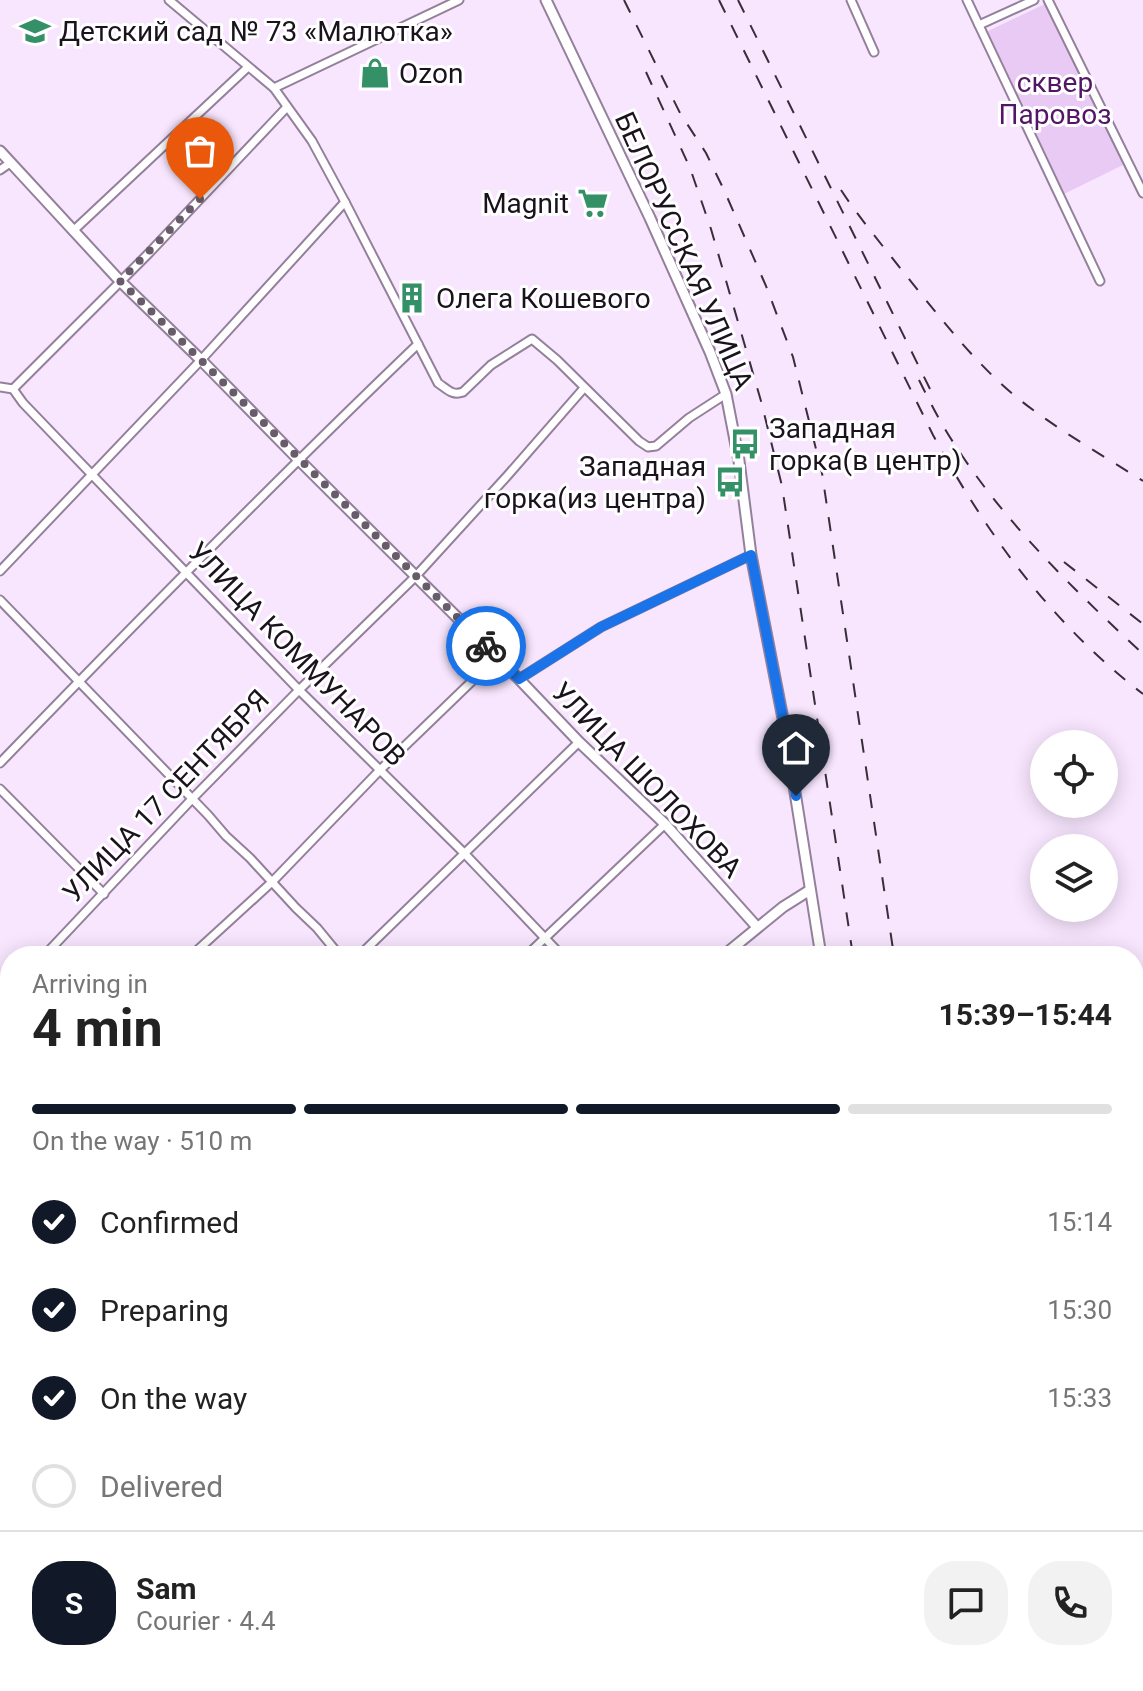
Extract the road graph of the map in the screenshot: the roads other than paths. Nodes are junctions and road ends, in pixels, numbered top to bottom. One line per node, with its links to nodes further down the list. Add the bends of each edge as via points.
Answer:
1 (169, 0): 10 (street)
2 (459, 0): 11 (street)
3 (546, 0): 27 (street, БЕЛОРУССКАЯ УЛИЦА, via 650,218)
4 (851, 0): 9 (street)
5 (967, 0): 8 (street)
6 (1034, 0): 8 (street)
7 (1048, 0): 16 (street)
8 (979, 25): 21 (street)
9 (874, 52)
10 (247, 68): 11 (street); 19 (street)
11 (274, 88): 12 (street)
12 (287, 107): 18 (street); 20 (street)
13 (0, 151): 14 (street, УЛИЦА ШОЛОХОВА)
14 (10, 163): 15 (street); 19 (street, УЛИЦА ШОЛОХОВА)
15 (0, 170)
16 (1139, 176): 17 (street)
17 (1143, 193)
18 (345, 202): 22 (street); 23 (street)
19 (73, 231): 20 (street, УЛИЦА ШОЛОХОВА)
20 (120, 281): 23 (street, УЛИЦА ШОЛОХОВА); 26 (street)
21 (1100, 281)
22 (418, 344): 25 (street, via 438,383 451,393 463,392 491,365 532,339); 28 (street)
23 (201, 360): 28 (street, УЛИЦА ШОЛОХОВА); 29 (street)
24 (0, 387): 26 (street)
25 (584, 388): 27 (street, via 648,447); 33 (street, УЛИЦА 17 СЕНТЯБРЯ)
26 (13, 389): 29 (street, УЛИЦА КОММУНАРОВ)
27 (726, 394): 30 (street, БЕЛОРУССКАЯ УЛИЦА)
28 (298, 459): 32 (street); 33 (street, УЛИЦА ШОЛОХОВА)
29 (92, 475): 31 (street); 32 (street, УЛИЦА КОММУНАРОВ)
30 (751, 555): 36 (street, via 601,627); 47 (street, БЕЛОРУССКАЯ УЛИЦА)
31 (0, 571)
32 (186, 571): 37 (street); 38 (street, УЛИЦА КОММУНАРОВ)
33 (415, 577): 35 (street, УЛИЦА ШОЛОХОВА); 38 (street, УЛИЦА 17 СЕНТЯБРЯ)
34 (0, 600): 37 (street)
35 (497, 657): 36 (street, УЛИЦА ШОЛОХОВА); 41 (street)
36 (519, 679): 39 (street, УЛИЦА ШОЛОХОВА)
37 (78, 682): 40 (street); 43 (street)
38 (299, 690): 41 (street, УЛИЦА КОММУНАРОВ); 43 (street, УЛИЦА 17 СЕНТЯБРЯ)
39 (579, 742): 44 (street, УЛИЦА ШОЛОХОВА); 45 (street)
40 (0, 763)
41 (380, 770): 45 (street, УЛИЦА КОММУНАРОВ); 46 (street)
42 (0, 789): 48 (street)
43 (192, 799): 46 (street); 48 (street, УЛИЦА 17 СЕНТЯБРЯ)
44 (665, 824): 49 (street, УЛИЦА ШОЛОХОВА); 50 (street)
45 (464, 853): 50 (street, УЛИЦА КОММУНАРОВ); 54 (street)
46 (272, 882): 52 (street); 53 (street)
47 (810, 890): 49 (street); 58 (street, БЕЛОРУССКАЯ УЛИЦА)
48 (104, 894): 51 (street, УЛИЦА 17 СЕНТЯБРЯ)
49 (757, 927): 57 (street)
50 (545, 937): 55 (street); 56 (street, УЛИЦА КОММУНАРОВ)
51 (54, 946)
52 (202, 946)
53 (332, 946)
54 (369, 946)
55 (536, 946)
56 (553, 946)
57 (735, 946)
58 (819, 946)

